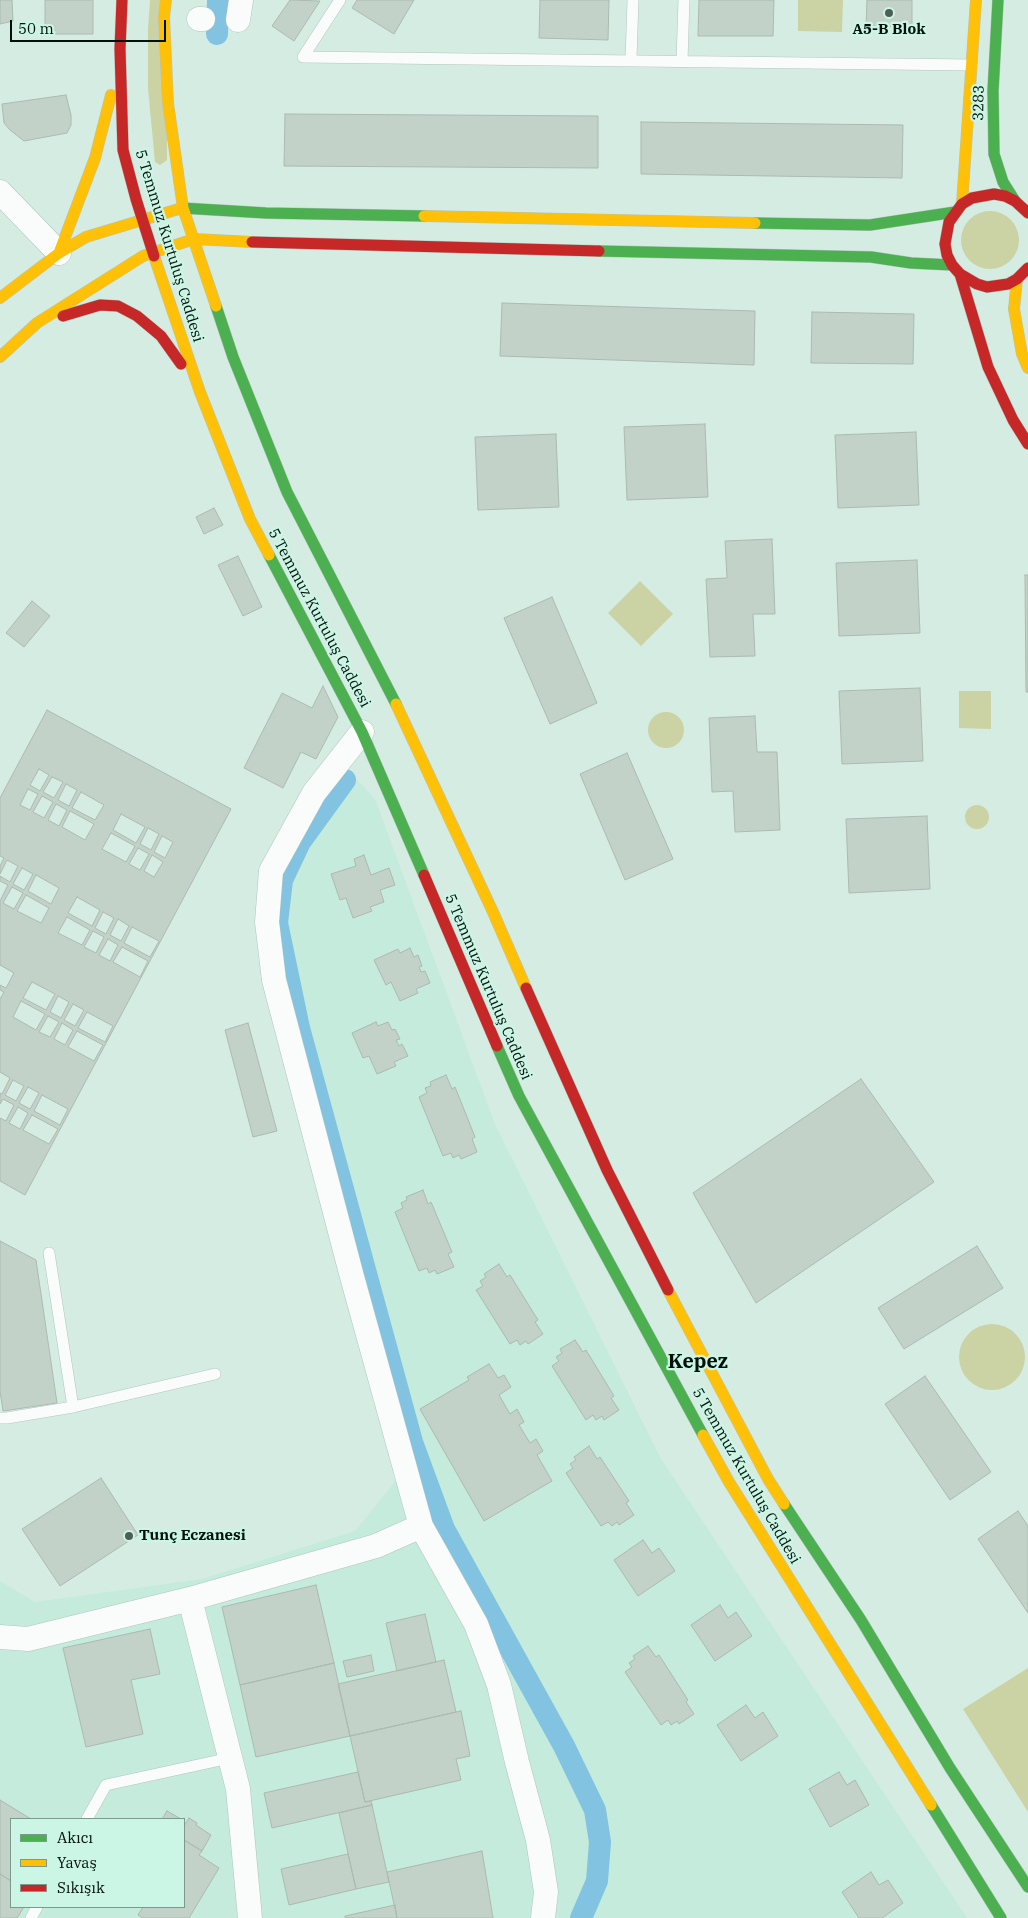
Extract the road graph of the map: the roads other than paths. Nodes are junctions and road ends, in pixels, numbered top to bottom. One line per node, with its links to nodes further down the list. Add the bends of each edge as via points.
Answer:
1 (122, 0): 8 (main road, 5 Temmuz Kurtuluş Caddesi)
2 (166, 0): 14 (main road, 5 Temmuz Kurtuluş Caddesi, via 168,103)
3 (340, 0): 9 (lane, via 303,57)
4 (633, 0): 9 (lane)
5 (684, 0): 10 (lane)
6 (976, 0): 11 (main road, 3283)
7 (998, 0): 13 (main road, 3283, via 993,91 994,154 1003,182)
8 (120, 49): 17 (main road, 5 Temmuz Kurtuluş Caddesi, via 123,150); 19 (main road, via 95,158)
9 (631, 60): 10 (lane)
10 (682, 60): 11 (lane)
11 (972, 65): 15 (main road, 3283)
12 (0, 192): 19 (street)
13 (1015, 201): 15 (main road, via 988,194 972,198); 16 (main road)
14 (183, 208): 15 (main road, via 870,226); 17 (main road); 18 (main road, 5 Temmuz Kurtuluş Caddesi)
15 (959, 208): 21 (main road, 3283, via 946,233 947,255)
16 (1028, 213)
17 (142, 219): 19 (main road, via 86,237); 20 (main road, 5 Temmuz Kurtuluş Caddesi)
18 (194, 239): 20 (main road); 21 (main road, via 871,257); 39 (main road, 5 Temmuz Kurtuluş Caddesi, via 233,357 287,492 396,704 493,912 607,1170 768,1479 862,1620 950,1768)
19 (59, 253): 23 (main road)
20 (152, 253): 24 (main road); 27 (main road, 5 Temmuz Kurtuluş Caddesi)
21 (956, 269): 22 (main road, via 968,280 987,287 1008,284); 28 (main road, via 988,367)
22 (1024, 273): 26 (main road, via 1014,309 1022,354)
23 (0, 298)
24 (37, 323): 25 (main road); 27 (main road, via 100,305 118,306 137,316 161,336)
25 (0, 357)
26 (1028, 368)
27 (200, 392): 29 (main road, 5 Temmuz Kurtuluş Caddesi, via 250,519)
28 (1028, 444)
29 (362, 732): 34 (street, via 314,793 271,870 268,922 274,980 290,1045); 42 (main road, 5 Temmuz Kurtuluş Caddesi, via 524,1105 729,1482)
30 (49, 1253): 32 (lane)
31 (215, 1374): 32 (lane)
32 (73, 1407): 33 (lane)
33 (0, 1418)
34 (421, 1526): 35 (street, via 376,1546); 41 (street, via 476,1624 500,1684 538,1840 546,1892)
35 (190, 1599): 36 (street, via 28,1639); 37 (street)
36 (0, 1637)
37 (230, 1758): 38 (lane, via 106,1785); 40 (street, via 238,1789)
38 (88, 1818)
39 (1028, 1888)
40 (253, 1917)
41 (543, 1918)
42 (1001, 1918)

